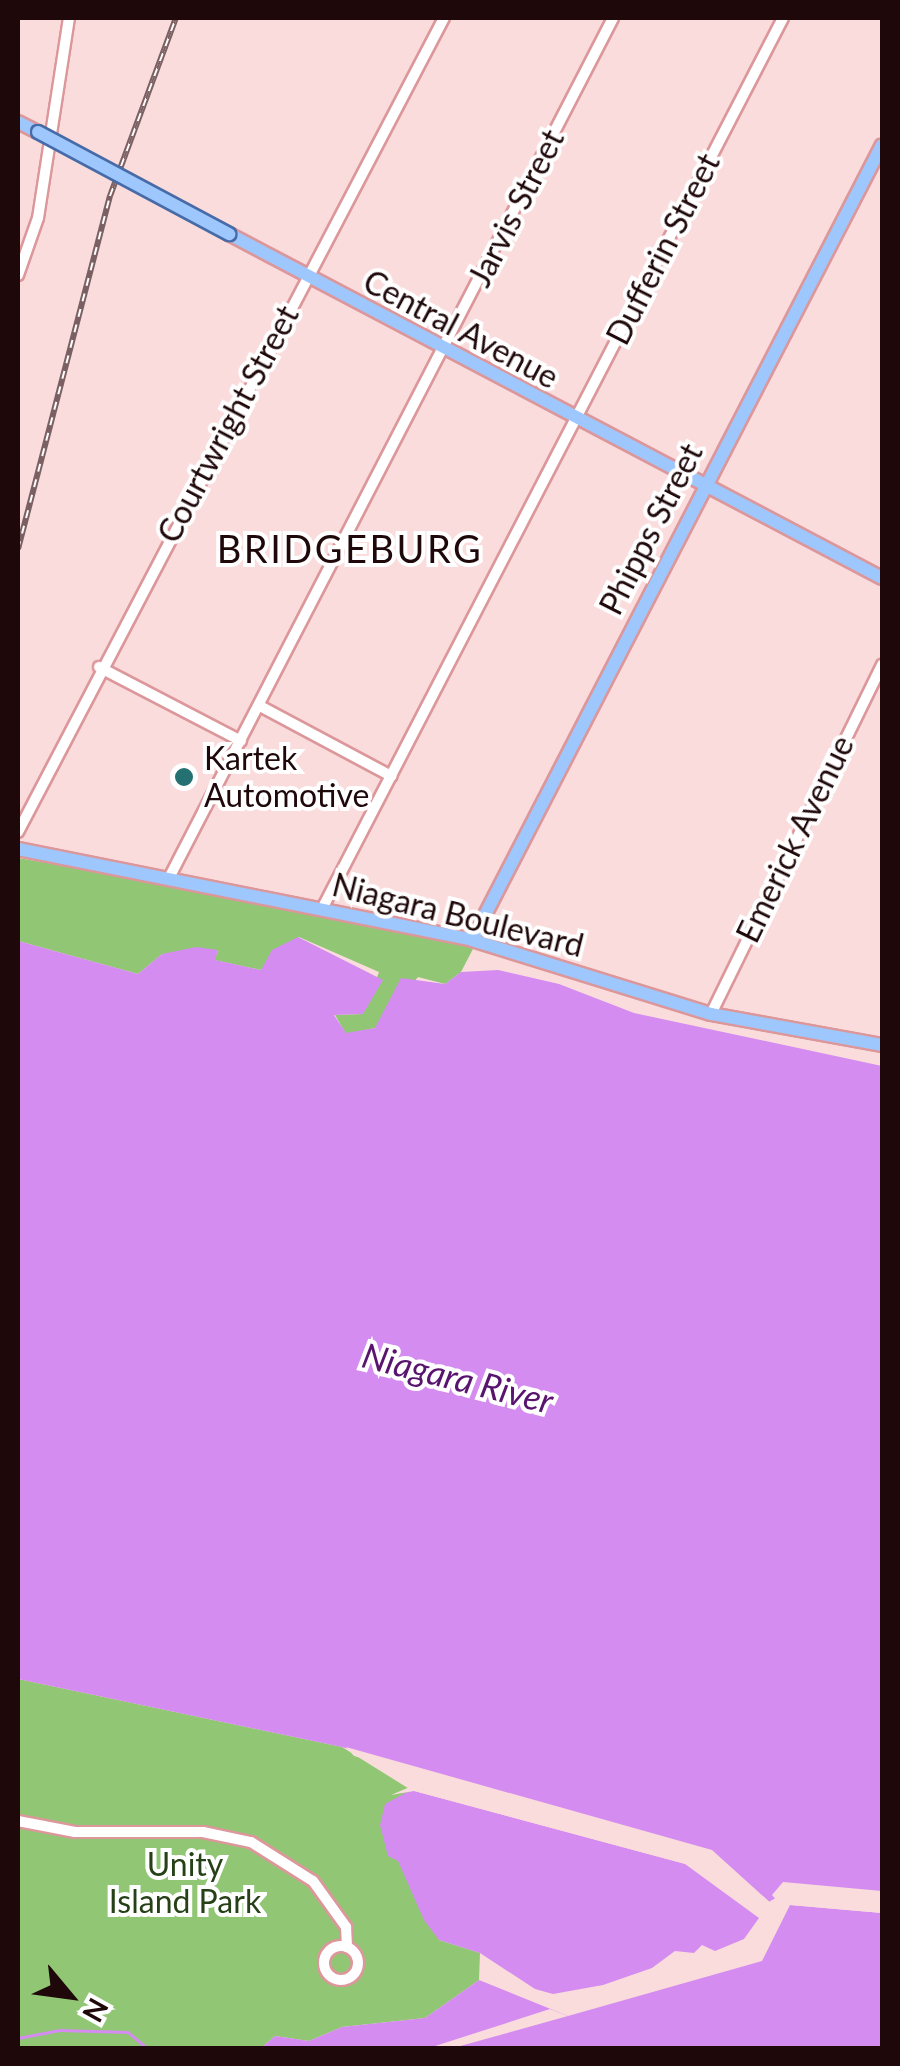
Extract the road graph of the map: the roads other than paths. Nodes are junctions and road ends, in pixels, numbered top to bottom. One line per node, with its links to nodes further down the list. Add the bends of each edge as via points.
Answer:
1 (69, 18): 7 (street, via 41,200)
2 (444, 18): 8 (street, Courtwright Street)
3 (613, 18): 9 (street, Jarvis Street)
4 (783, 18): 10 (street, Dufferin Street)
5 (18, 122): 8 (main road, Central Avenue, bridge)
6 (882, 145): 11 (main road, Phipps Street)
7 (18, 276)
8 (306, 277): 9 (main road, Central Avenue); 14 (street, Courtwright Street)
9 (443, 352): 10 (main road, Central Avenue); 15 (street, Jarvis Street)
10 (575, 420): 11 (main road, Central Avenue); 17 (street, Dufferin Street)
11 (704, 485): 12 (main road, Central Avenue); 22 (main road, Phipps Street)
12 (882, 578)
13 (882, 665): 23 (street, Emerick Avenue)
14 (99, 667): 16 (street); 18 (street, Courtwright Street)
15 (260, 706): 16 (street, Jarvis Street); 17 (street)
16 (241, 741): 20 (street, Jarvis Street)
17 (391, 776): 21 (street, Dufferin Street)
18 (18, 832)
19 (18, 849): 20 (main road, Niagara Boulevard)
20 (169, 878): 21 (main road, Niagara Boulevard)
21 (323, 908): 22 (main road, Niagara Boulevard)
22 (472, 940): 23 (main road, Niagara Boulevard)
23 (710, 1014): 24 (main road, Niagara Boulevard)
24 (882, 1045)
25 (18, 1822): 26 (street, via 75,1832 203,1832 251,1842 313,1882 346,1927)
26 (347, 1946)

